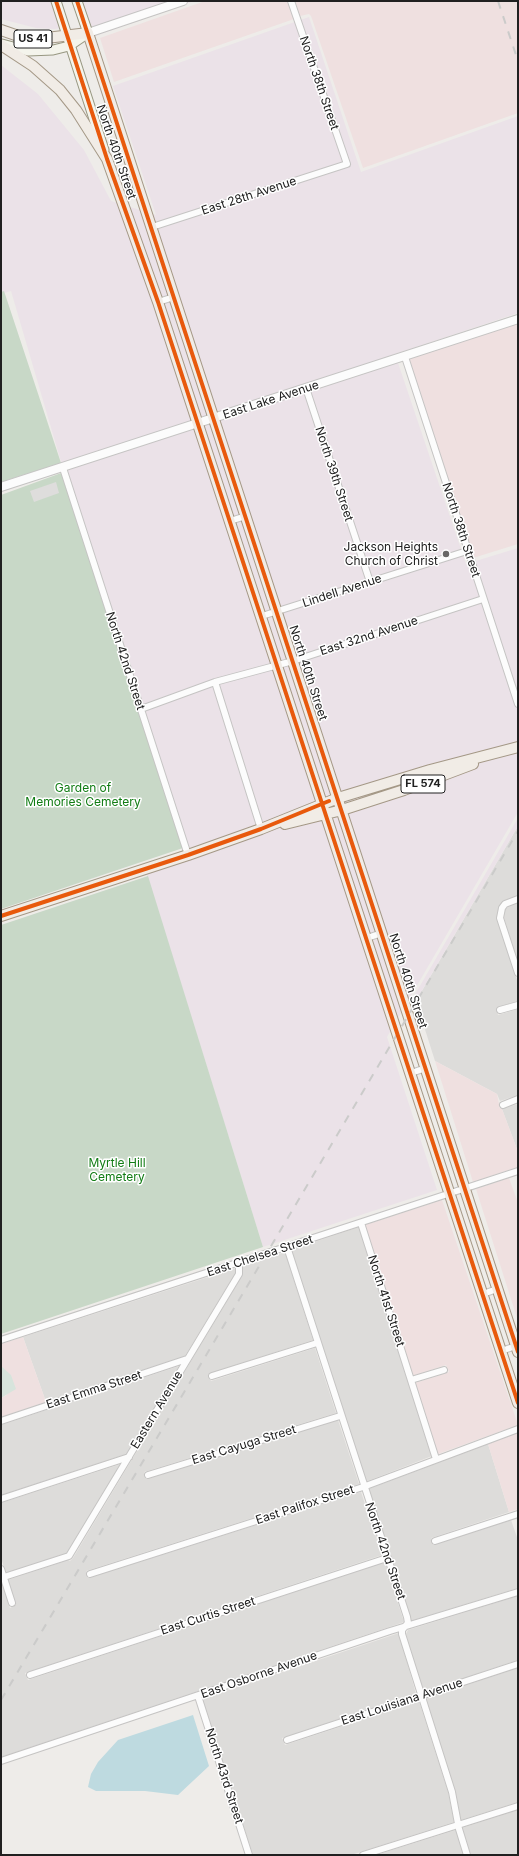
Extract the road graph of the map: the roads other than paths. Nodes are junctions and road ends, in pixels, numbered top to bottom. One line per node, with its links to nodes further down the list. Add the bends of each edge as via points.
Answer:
1 (56, 1): 7 (main road, North 40th Street)
2 (77, 1): 6 (main road, North 40th Street)
3 (183, 1): 6 (street)
4 (291, 1): 11 (street, North 38th Street)
5 (1, 30): 7 (main road, US 41, via 27,39)
6 (88, 32): 7 (main road, US 41); 9 (main road); 12 (main road, North 40th Street)
7 (66, 36): 9 (main road, North 40th Street)
8 (1, 44): 9 (main road, via 28,51 53,50); 10 (main road, US 41, via 33,66 60,90)
9 (69, 46): 10 (main road, North 40th Street)
10 (107, 159): 14 (main road, North 40th Street / US 41)
11 (347, 164): 12 (street, East 28th Avenue)
12 (152, 227): 13 (main road, North 40th Street)
13 (174, 297): 14 (street); 18 (main road, North 40th Street)
14 (158, 302): 19 (main road, North 40th Street / US 41)
15 (518, 319): 16 (street, East Lake Avenue)
16 (405, 356): 17 (street, East Lake Avenue); 24 (street, North 38th Street)
17 (306, 388): 18 (street, East Lake Avenue); 25 (street, North 39th Street)
18 (213, 419): 19 (street, East Lake Avenue); 22 (main road, North 40th Street)
19 (198, 423): 20 (street, East Lake Avenue); 23 (main road, North 40th Street / US 41)
20 (63, 468): 21 (street, East Lake Avenue); 33 (street, North 42nd Street)
21 (1, 487)
22 (246, 516): 23 (street); 27 (main road, North 40th Street)
23 (230, 521): 28 (main road, North 40th Street / US 41)
24 (467, 551): 25 (street, Lindell Avenue); 26 (street, North 38th Street)
25 (370, 582): 27 (street, Lindell Avenue)
26 (483, 599): 29 (street, East 32nd Avenue); 32 (street, North 38th Street)
27 (277, 612): 28 (street, Lindell Avenue); 29 (main road, North 40th Street)
28 (262, 616): 30 (main road, North 40th Street / US 41)
29 (293, 662): 30 (street, East 32nd Avenue); 36 (main road, North 40th Street)
30 (278, 666): 31 (street, East 32nd Avenue); 37 (main road, North 40th Street / US 41)
31 (215, 682): 33 (street, East 32nd Avenue); 40 (street)
32 (518, 704)
33 (141, 709): 41 (street, North 42nd Street)
34 (518, 746): 35 (main road, FL 574)
35 (501, 752): 36 (main road, FL 574); 38 (main road, FL 574, via 440,777)
36 (338, 798): 37 (main road, FL 574); 38 (main road, North 40th Street)
37 (323, 803): 39 (main road, North 40th Street / US 41); 40 (main road, FL 574)
38 (342, 810): 39 (main road, FL 574); 44 (main road, North 40th Street)
39 (327, 814): 40 (main road, FL 574); 45 (main road, North 40th Street / US 41)
40 (261, 829): 41 (main road, FL 574)
41 (188, 855): 43 (main road, FL 574)
42 (518, 899): 46 (street, via 502,908 500,918)
43 (1, 916)
44 (382, 933): 45 (street); 49 (main road, North 40th Street)
45 (367, 938): 50 (main road, North 40th Street / US 41)
46 (518, 973)
47 (518, 1005): 48 (street)
48 (500, 1010)
49 (426, 1068): 50 (street); 54 (main road, North 40th Street)
50 (411, 1073): 55 (main road, North 40th Street / US 41)
51 (518, 1100): 52 (street)
52 (503, 1105)
53 (518, 1171): 54 (street, East Chelsea Street)
54 (465, 1188): 55 (street, East Chelsea Street); 59 (main road, North 40th Street)
55 (450, 1193): 56 (street, East Chelsea Street); 60 (main road, North 40th Street / US 41)
56 (361, 1223): 57 (street, East Chelsea Street); 68 (street, North 41st Street)
57 (287, 1247): 58 (street, East Chelsea Street); 62 (street, North 42nd Street)
58 (239, 1263): 61 (street, East Chelsea Street); 65 (street, Eastern Avenue, via 239,1274)
59 (497, 1289): 60 (street); 63 (main road, North 40th Street)
60 (482, 1294): 64 (main road, North 40th Street / US 41)
61 (1, 1340)
62 (317, 1343): 67 (street); 71 (street, North 42nd Street)
63 (517, 1349): 64 (street)
64 (501, 1351): 69 (main road, North 40th Street / US 41)
65 (187, 1359): 72 (street, East Emma Street); 74 (street, Eastern Avenue)
66 (444, 1370): 68 (street)
67 (212, 1376)
68 (411, 1380): 75 (street, North 41st Street)
69 (516, 1387): 70 (main road, North 40th Street / US 41)
70 (518, 1403)
71 (340, 1416): 76 (street, East Cayuga Street); 77 (street, North 42nd Street)
72 (1, 1421)
73 (518, 1429): 75 (street, East Palifox Street)
74 (129, 1457): 78 (street); 84 (street, Eastern Avenue, via 69,1556)
75 (436, 1459): 77 (street, East Palifox Street)
76 (148, 1475)
77 (363, 1487): 81 (street, North 42nd Street); 83 (street, East Palifox Street)
78 (1, 1499)
79 (518, 1514): 80 (street)
80 (435, 1541)
81 (387, 1558): 87 (street, North 42nd Street, via 407,1617); 89 (street, East Curtis Street)
82 (1, 1570): 84 (street)
83 (90, 1574)
84 (4, 1577): 86 (street)
85 (518, 1592): 87 (street, East Osborne Avenue)
86 (12, 1603)
87 (406, 1626): 90 (street, East Osborne Avenue); 91 (street, North 42nd Street, via 402,1634)
88 (518, 1664): 91 (street, East Louisiana Avenue)
89 (30, 1675)
90 (198, 1696): 93 (street, East Osborne Avenue); 96 (street, North 43rd Street)
91 (421, 1696): 92 (street, East Louisiana Avenue); 95 (street, North 42nd Street, via 452,1792)
92 (287, 1740)
93 (1, 1761)
94 (518, 1806): 95 (street)
95 (459, 1825): 97 (street); 98 (street, North 42nd Street)
96 (249, 1855)
97 (363, 1855)
98 (467, 1855)

